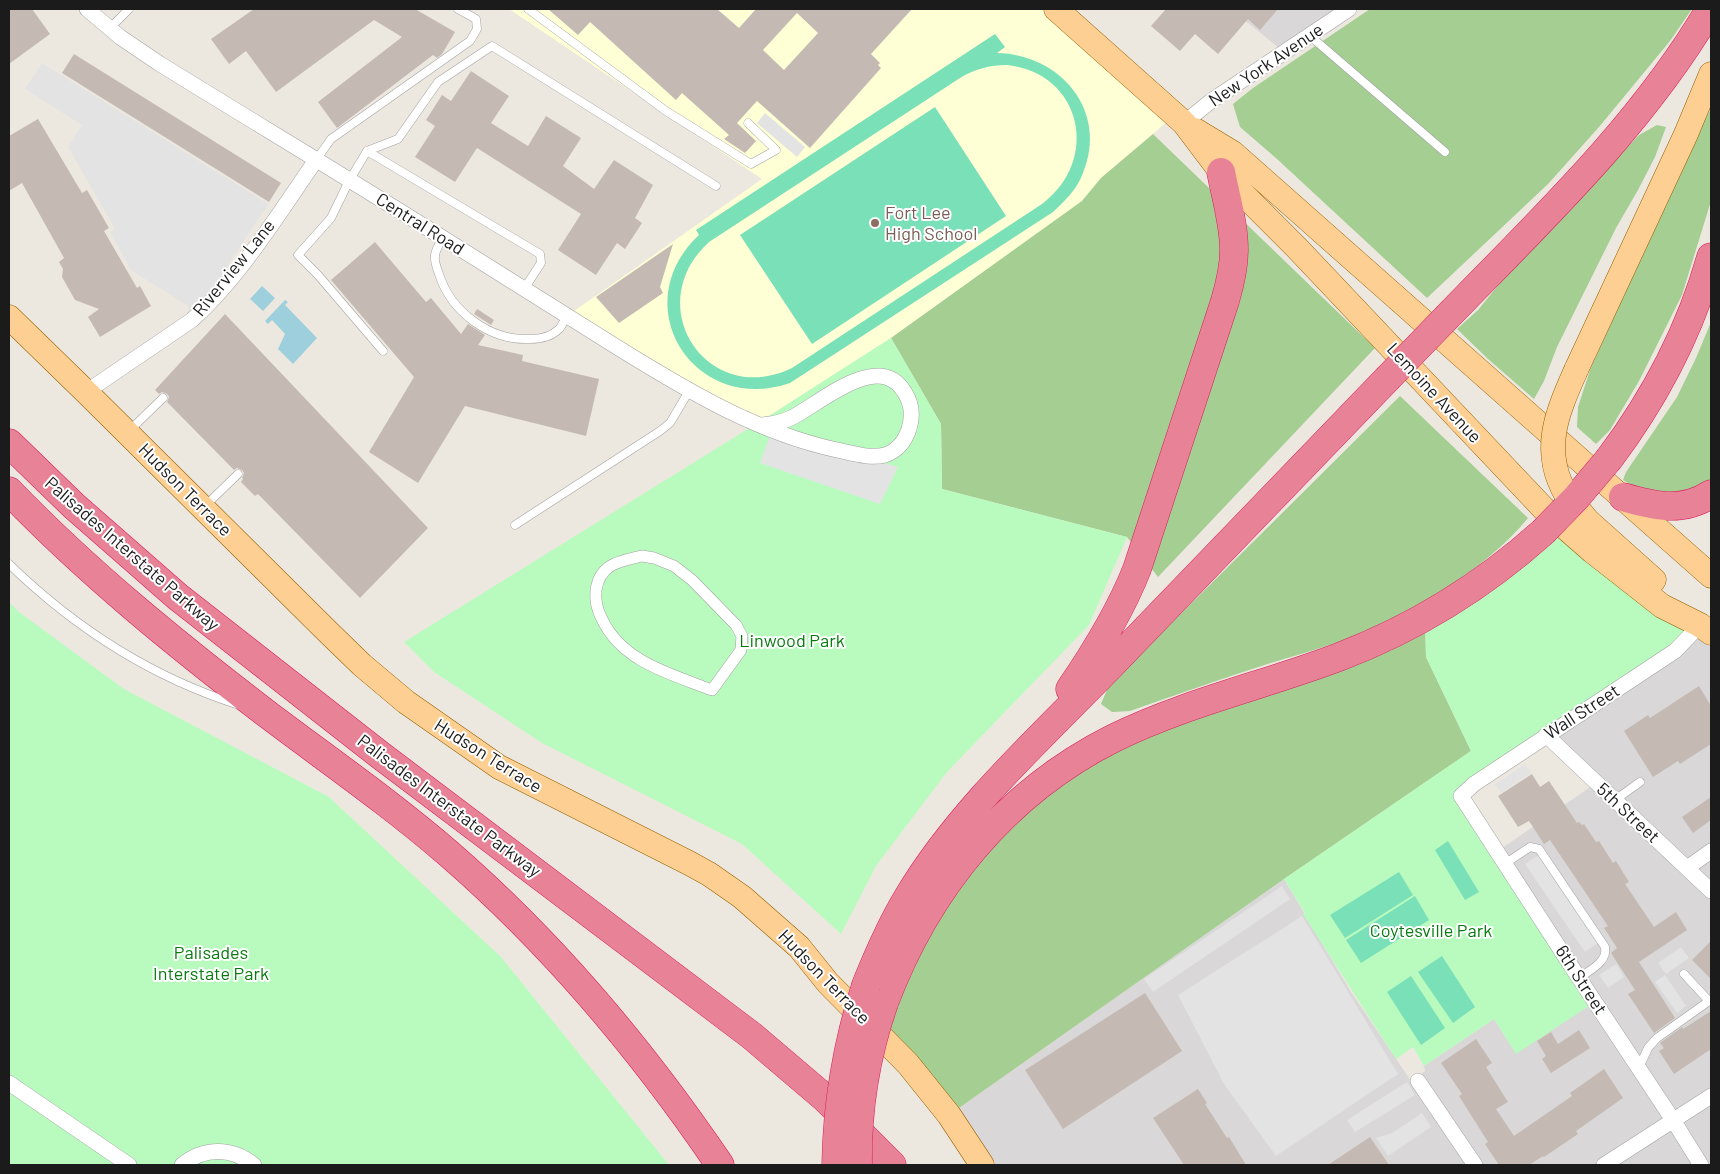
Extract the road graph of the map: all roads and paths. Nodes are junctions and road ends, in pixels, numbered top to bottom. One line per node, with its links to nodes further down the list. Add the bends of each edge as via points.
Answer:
1 (129, 9): 8 (lane)
2 (458, 9): 15 (lane, via 476,19 477,29 470,41 332,139)
3 (528, 9): 11 (lane, via 666,111 751,164 776,150)
4 (1056, 9): 12 (main road, Lemoine Avenue)
5 (1349, 9): 9 (street, New York Avenue)
6 (1710, 9): 45 (highway, bridge, via 1682,54 1628,125 1568,191)
7 (91, 10): 8 (street, Central Road)
8 (109, 29): 15 (street, Central Road)
9 (1309, 35): 12 (street, New York Avenue, via 1211,100); 14 (lane)
10 (1711, 74): 41 (main road, bridge, via 1576,370 1557,415 1552,442 1556,472 1567,496 1588,521)
11 (748, 123)
12 (1184, 123): 16 (main road, Lemoine Avenue); 36 (main road, Lemoine Avenue, via 1233,153)
13 (367, 151): 17 (lane); 18 (lane, via 398,139 438,82 492,46); 21 (lane, via 540,254 541,263)
14 (1445, 152)
15 (316, 160): 17 (street, Central Road); 28 (street, Riverview Lane, via 205,308)
16 (1221, 172): 41 (main road, Lemoine Avenue, via 1544,509 1662,606); 45 (highway, via 1234,239 1231,281 1137,569 1103,639)
17 (349, 180): 19 (street, Central Road); 26 (lane, via 331,218 298,255)
18 (716, 186)
19 (443, 237): 21 (street, Central Road); 23 (lane, via 435,256 441,281 455,304 488,330 510,338 544,338 558,330)
20 (1711, 257): 25 (highway)
21 (524, 289): 23 (street, Central Road)
22 (1711, 294): 25 (highway)
23 (567, 316): 27 (street, Central Road)
24 (9, 317): 28 (main road, Hudson Terrace)
25 (1683, 336): 55 (highway, bridge, via 1650,399 1609,459 1576,498 1511,560 1442,607 1394,633 1341,656 1151,722 1098,746 1061,769 1000,820 971,851 946,882 908,947)
26 (383, 351)
27 (689, 391): 30 (street, Central Road); 38 (lane, via 670,422 660,431)
28 (86, 392): 31 (main road, Hudson Terrace)
29 (163, 398): 31 (lane)
30 (762, 425): 30 (street, Central Road, via 788,437 830,449 881,456 893,452 903,442 911,424 911,411 903,388 888,379 870,376 850,382 791,418)
31 (128, 432): 37 (main road, Hudson Terrace)
32 (9, 443): 67 (highway, Palisades Interstate Parkway, via 178,598 752,1036 826,1099)
33 (238, 474): 37 (lane)
34 (9, 491): 43 (highway, Palisades Interstate Parkway, via 128,602)
35 (1711, 494): 36 (highway, via 1675,507)
36 (1623, 497): 40 (main road, Lemoine Avenue)
37 (203, 508): 68 (main road, Hudson Terrace, via 362,665 440,728 498,767 689,863 742,897 799,947 828,983 908,1064 949,1115)
38 (515, 525)
39 (9, 564): 43 (lane, via 64,614 132,659 204,694)
40 (1711, 576)
41 (1706, 629): 44 (street, Wall Street)
42 (742, 636): 42 (street, via 741,650 712,690 640,660 612,638 595,598 597,584 611,566 622,560 642,556 654,558 674,566 692,580 736,625)
43 (268, 715): 64 (highway, Palisades Interstate Parkway, via 419,829 522,922 618,1028)
44 (1546, 735): 47 (street, Wall Street); 48 (street, 5th Street)
45 (1030, 749): 55 (highway, via 961,823 925,870 893,924)
46 (1640, 782): 48 (lane)
47 (1461, 796): 50 (street, 6th Street)
48 (1615, 800): 51 (street, 5th Street)
49 (1711, 851): 51 (street)
50 (1506, 863): 54 (street, 6th Street); 54 (lane, via 1530,847 1539,849 1605,947 1604,958)
51 (1687, 868): 52 (street, 5th Street)
52 (1711, 891)
53 (1684, 974): 56 (lane, via 1709,1002 1657,1038 1648,1048)
54 (1579, 978): 56 (street, 6th Street)
55 (875, 994): 65 (highway, bridge, via 855,1022 843,1078); 66 (highway, bridge)
56 (1639, 1068): 60 (street, 6th Street)
57 (1418, 1081): 69 (street)
58 (9, 1083): 61 (street)
59 (1711, 1096): 60 (street)
60 (1673, 1120): 70 (street); 71 (street, 6th Street)
61 (129, 1165)
62 (182, 1165): 63 (street, via 203,1154 222,1151 238,1155)
63 (254, 1165)
64 (720, 1165)
65 (836, 1165)
66 (858, 1165)
67 (892, 1165)
68 (982, 1165)
69 (1475, 1165)
70 (1604, 1165)
71 (1701, 1165)

